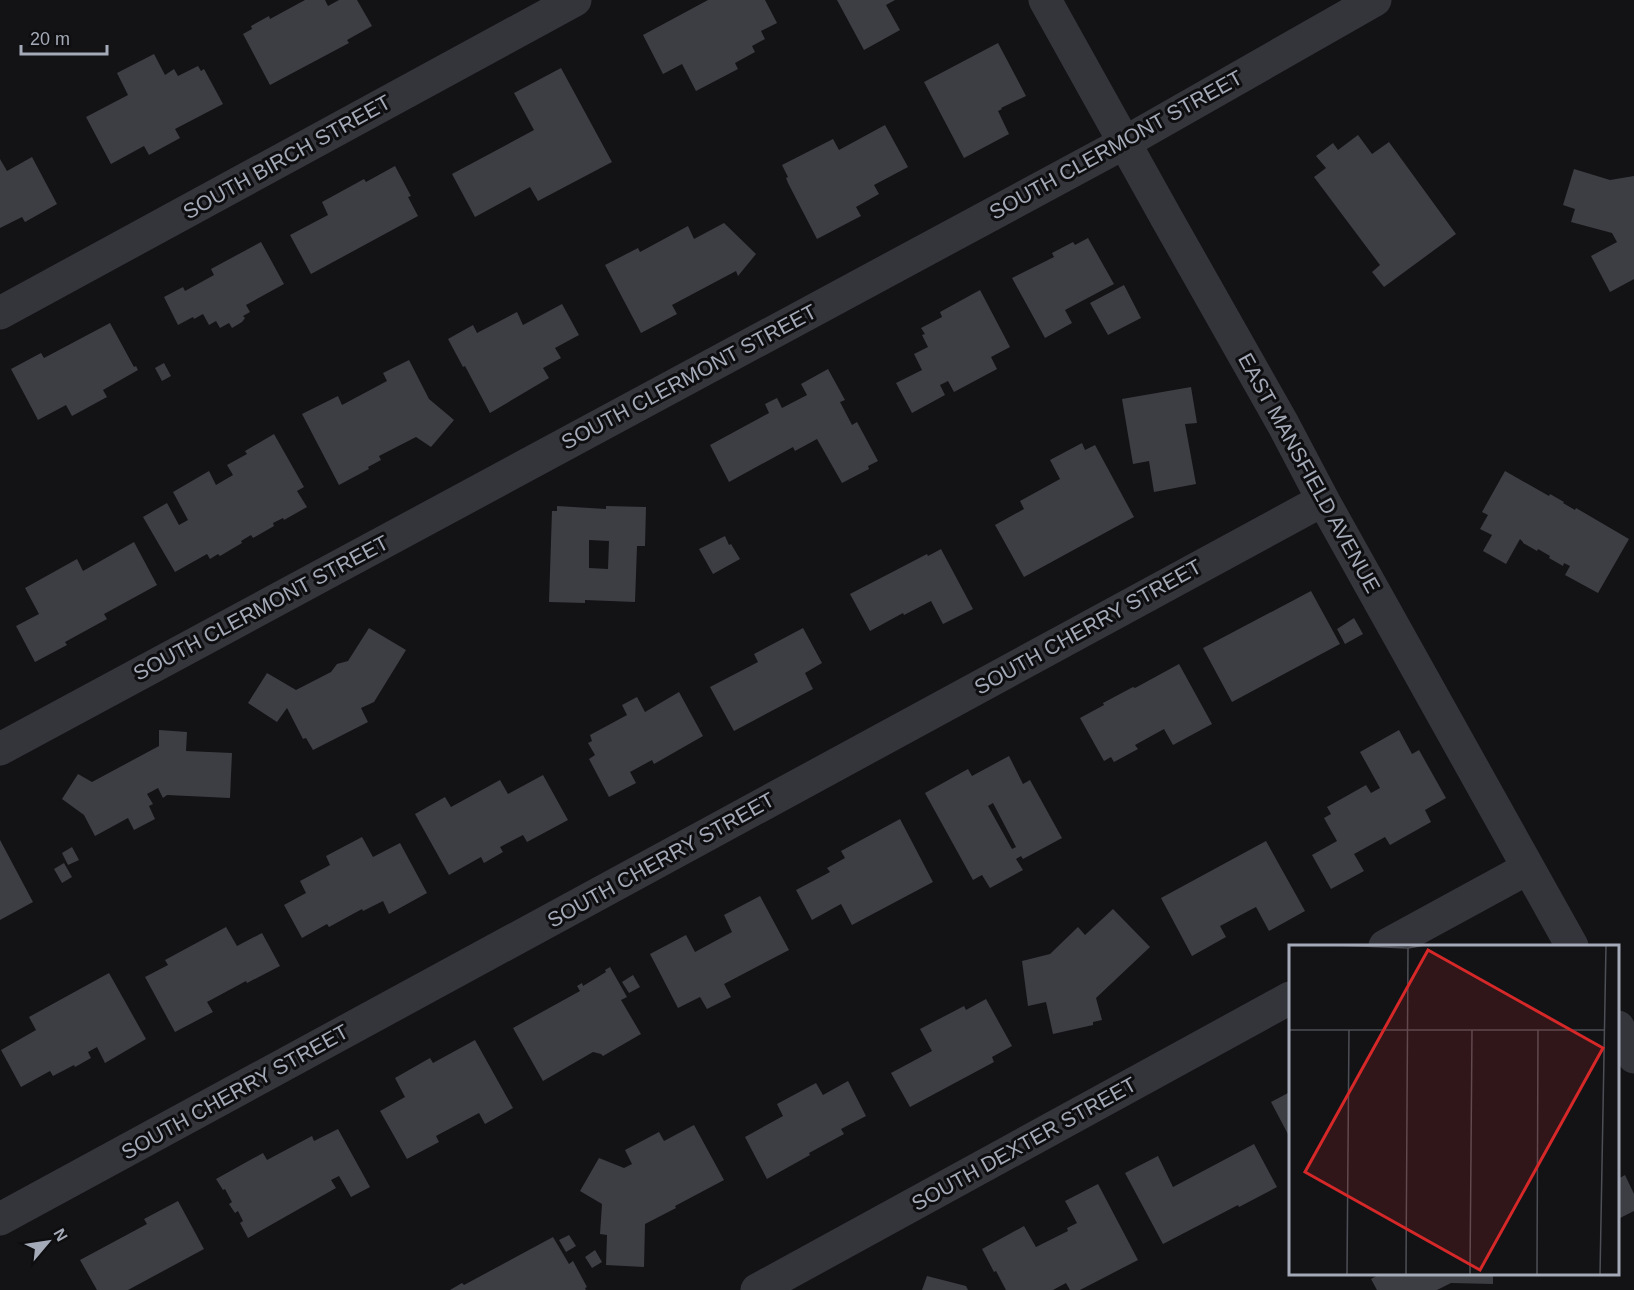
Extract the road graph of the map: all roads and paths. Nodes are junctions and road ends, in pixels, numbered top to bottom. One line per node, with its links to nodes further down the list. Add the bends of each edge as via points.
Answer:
1 (575, 0): 5 (street, SOUTH BIRCH STREET)
2 (1045, 0): 4 (street, EAST MANSFIELD AVENUE)
3 (1376, 0): 4 (street, SOUTH CLERMONT STREET)
4 (1124, 142): 6 (street, EAST MANSFIELD AVENUE); 7 (street, SOUTH CLERMONT STREET)
5 (0, 313)
6 (1323, 500): 8 (street, EAST MANSFIELD AVENUE); 14 (street, SOUTH CHERRY STREET)
7 (0, 749)
8 (1528, 868): 9 (street); 10 (street, EAST MANSFIELD AVENUE)
9 (1387, 945)
10 (1571, 945)
11 (1289, 999): 15 (street, SOUTH DEXTER STREET)
12 (1619, 1031): 13 (street)
13 (1634, 1057)
14 (0, 1220)
15 (757, 1290)

